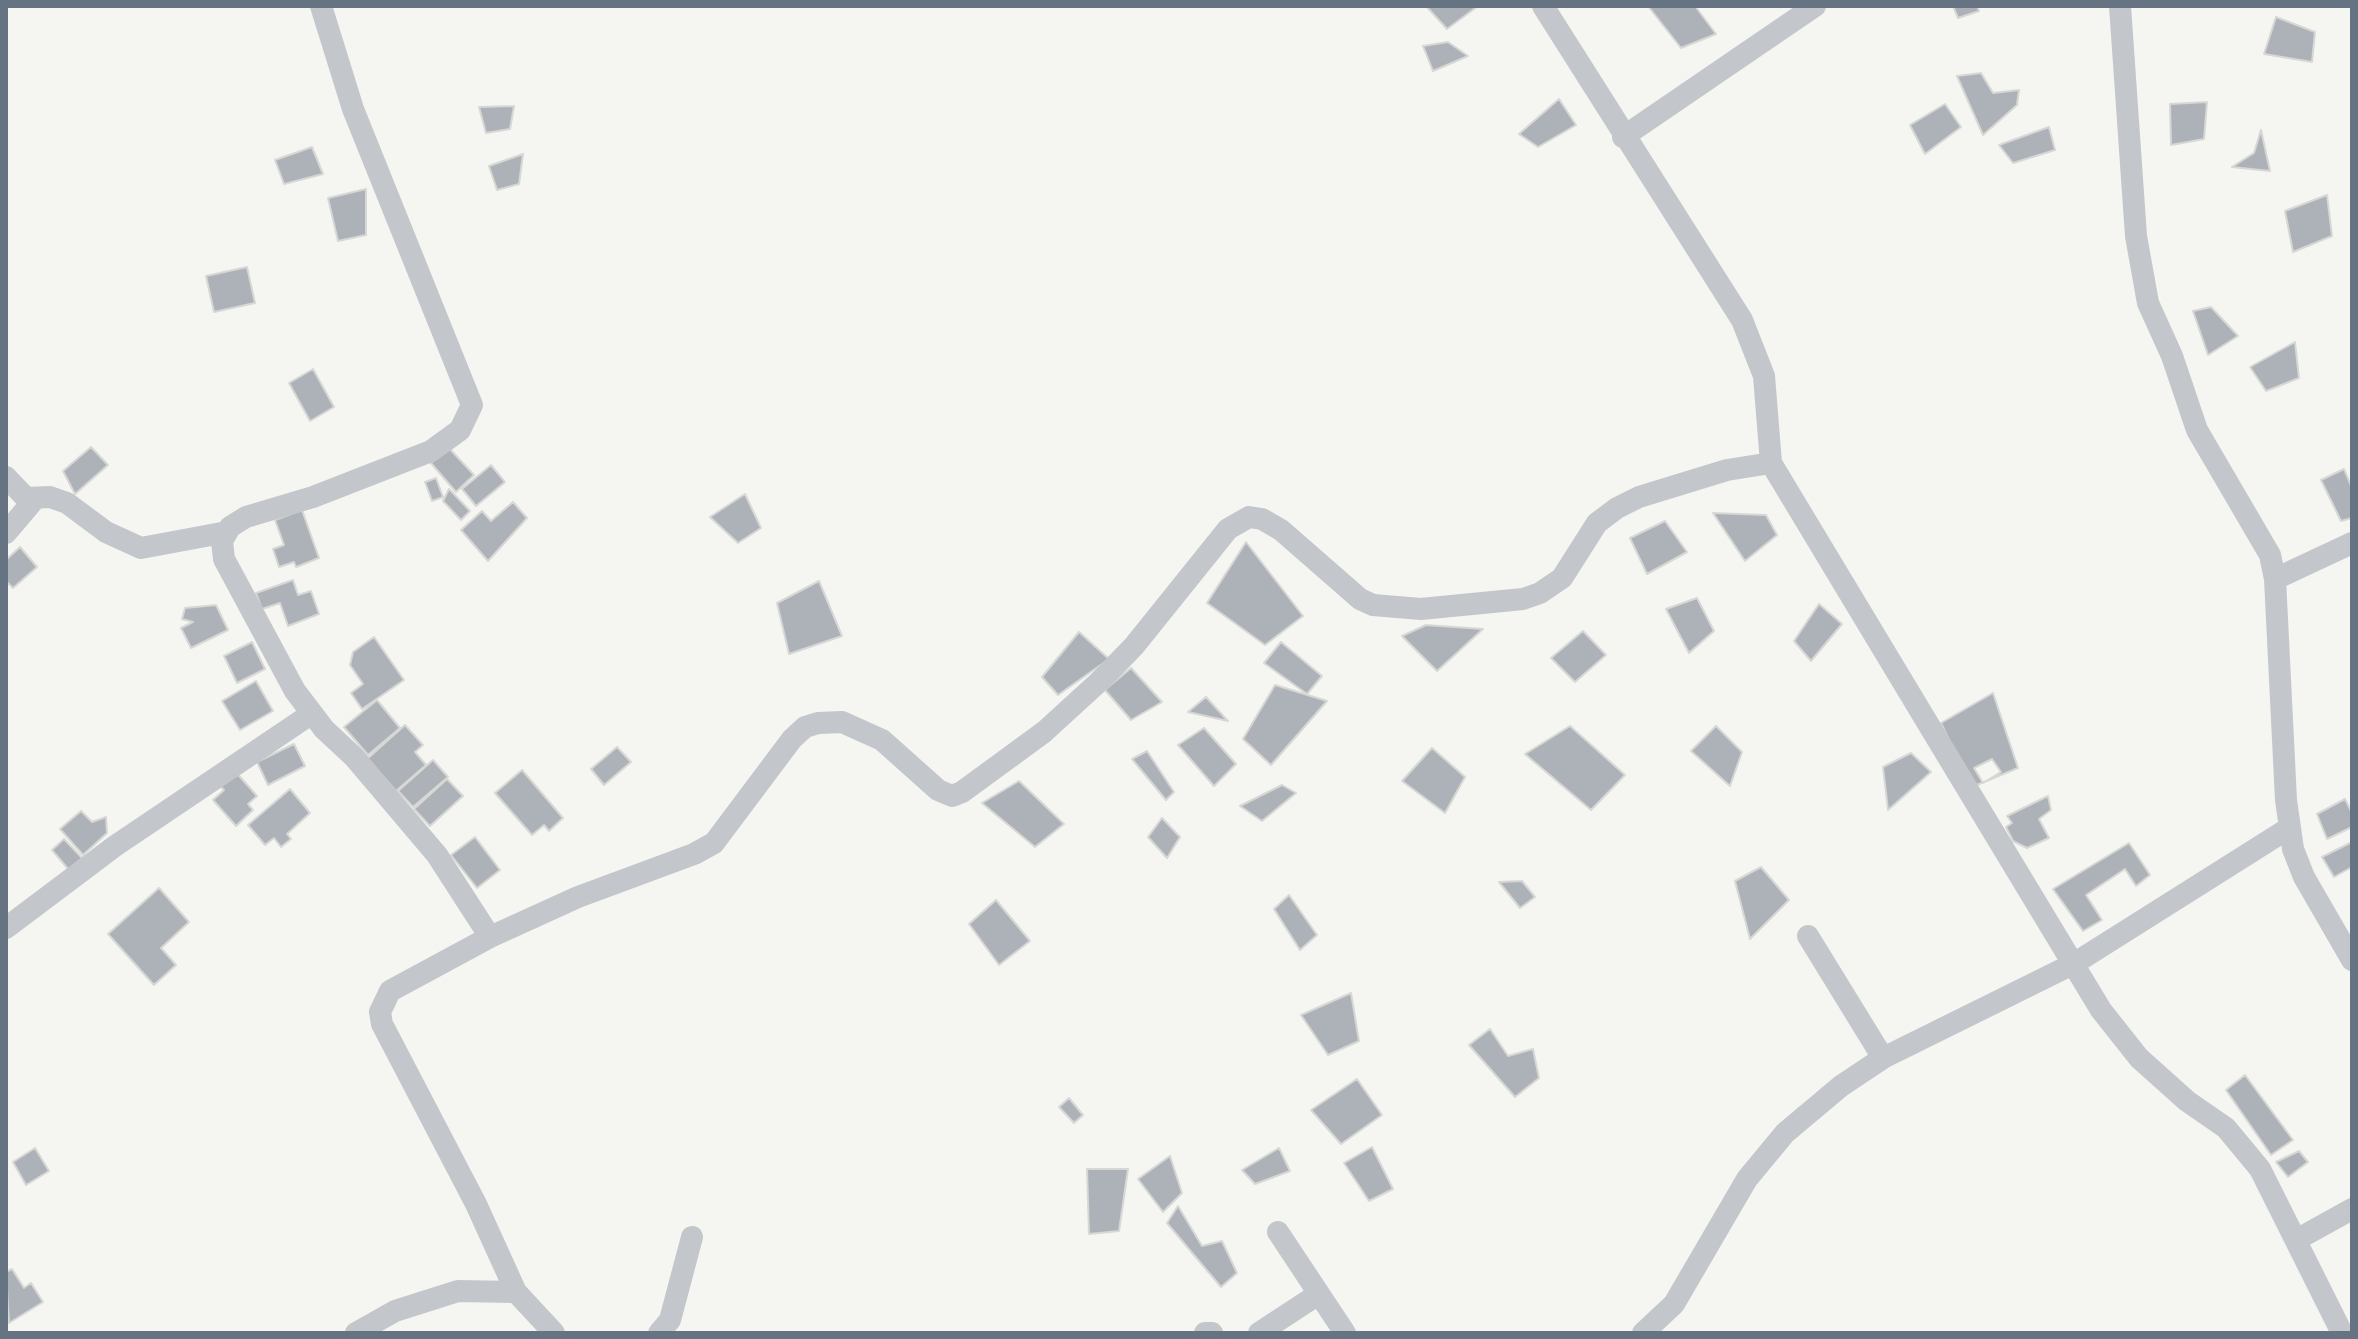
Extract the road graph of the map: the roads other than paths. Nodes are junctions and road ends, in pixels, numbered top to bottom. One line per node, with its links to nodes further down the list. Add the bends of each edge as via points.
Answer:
1 (321, 6): 9 (street, via 353,109 472,405 460,430 431,451 246,517)
2 (1543, 6): 5 (street)
3 (1815, 6): 5 (street)
4 (2120, 6): 12 (street, via 2136,236 2148,303 2197,430 2270,555)
5 (1623, 137): 6 (street, via 1752,340 1764,376)
6 (1771, 463): 17 (street, via 1727,470 1617,508 1597,523 1562,578 1523,599 1421,609 1373,605 1349,591 1281,530 1249,517 1228,529 1102,679 1044,732 962,792 952,796 938,790 882,740 842,722 818,723 792,739 714,843); 19 (street)
7 (6, 477): 8 (street)
8 (34, 500): 9 (street, via 50,497 67,503 106,532 141,548); 10 (street)
9 (227, 532): 13 (street, via 224,559)
10 (6, 533)
11 (2352, 543): 12 (street)
12 (2275, 579): 14 (street)
13 (311, 714): 15 (street, via 115,846); 17 (street, via 429,845)
14 (2289, 828): 18 (street, via 2304,877); 19 (street)
15 (6, 928)
16 (1808, 936): 20 (street)
17 (490, 937): 25 (street, via 390,991 380,1012)
18 (2352, 960)
19 (2075, 963): 20 (street); 24 (street, via 2101,1010 2139,1058 2244,1146 2279,1201)
20 (1883, 1058): 34 (street, via 1785,1133 1747,1179 1674,1304)
21 (2352, 1209): 24 (street)
22 (1278, 1232): 26 (street)
23 (692, 1237): 29 (street, via 670,1320)
24 (2296, 1240): 35 (street)
25 (516, 1292): 27 (street, via 458,1291 395,1311); 28 (street)
26 (1317, 1295): 32 (street); 33 (street)
27 (356, 1333)
28 (554, 1333)
29 (659, 1333)
30 (1205, 1333): 31 (street)
31 (1212, 1333)
32 (1259, 1333)
33 (1345, 1333)
34 (1643, 1333)
35 (2342, 1333)

